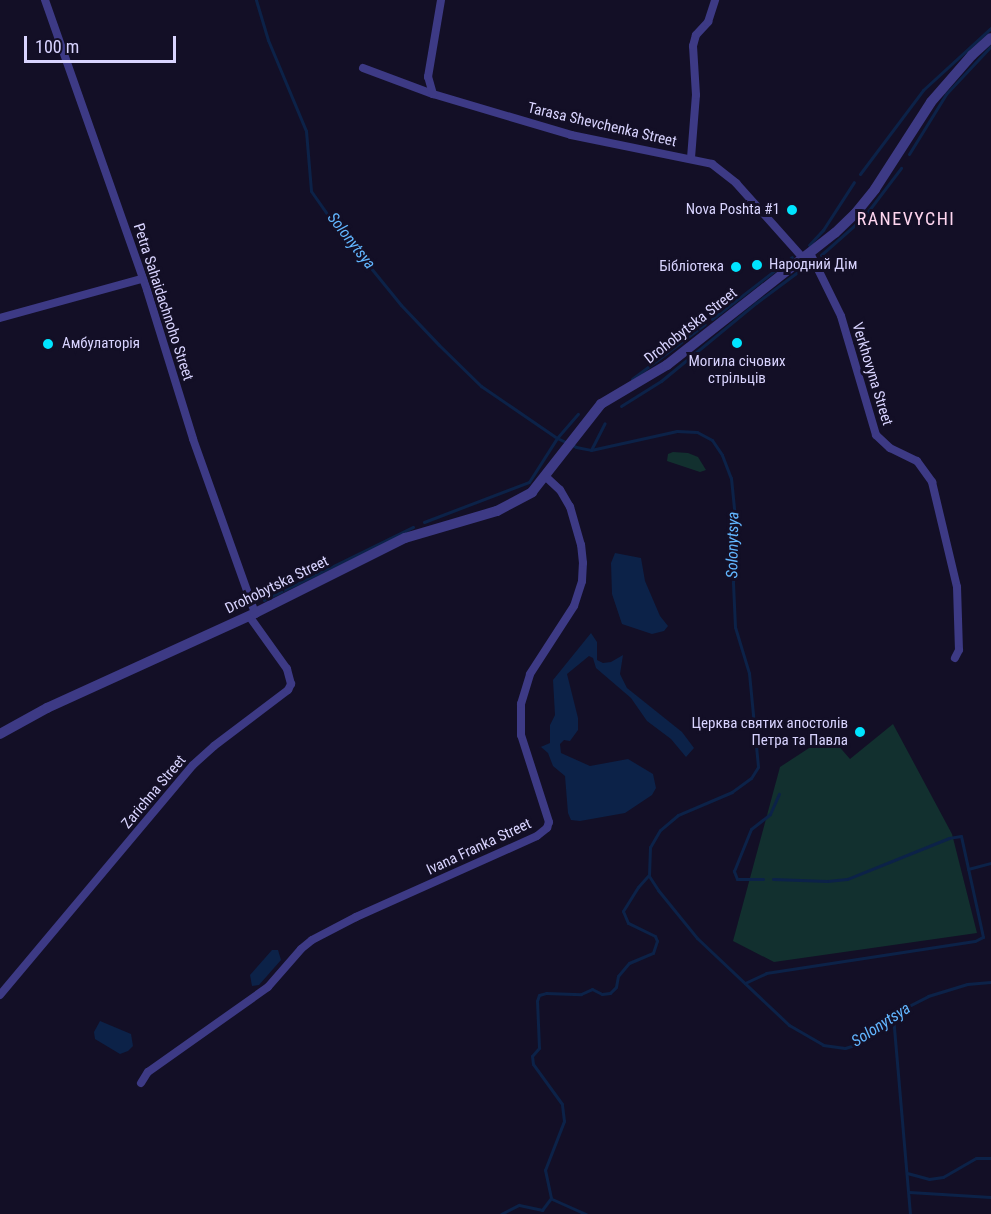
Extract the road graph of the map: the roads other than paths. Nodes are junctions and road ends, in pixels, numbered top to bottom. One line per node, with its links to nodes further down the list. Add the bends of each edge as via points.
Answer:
1 (45, 0): 9 (street, Petra Sahaidachnoho Street)
2 (441, 0): 6 (street, via 428,77)
3 (716, 0): 7 (street, via 708,22 694,40 696,94)
4 (991, 38): 8 (street, Drohobytska Street, via 931,102 855,214)
5 (363, 68): 6 (street, Tarasa Shevchenka Street)
6 (433, 94): 7 (street, Tarasa Shevchenka Street, via 571,135)
7 (691, 158): 8 (street, Tarasa Shevchenka Street, via 712,164 727,174)
8 (806, 256): 11 (street, Drohobytska Street, via 667,365 606,400 590,414); 13 (street, Verkhovyna Street, via 829,287 841,316 876,435 886,445 917,461 932,482 957,587 959,650)
9 (142, 279): 10 (street); 12 (street, Petra Sahaidachnoho Street)
10 (0, 318)
11 (546, 477): 12 (street, Drohobytska Street, via 532,492 512,504 478,518 405,538); 16 (street, Ivana Franka Street, via 570,507 583,563 574,606 530,674 519,718 523,743 549,822 547,828 537,837 312,940 268,987 148,1072)
12 (252, 614): 14 (street, Drohobytska Street, via 47,708); 15 (street, Zarichna Street, via 287,669 291,684 288,690 193,765)
13 (955, 658)
14 (0, 734)
15 (0, 994)
16 (141, 1083)

